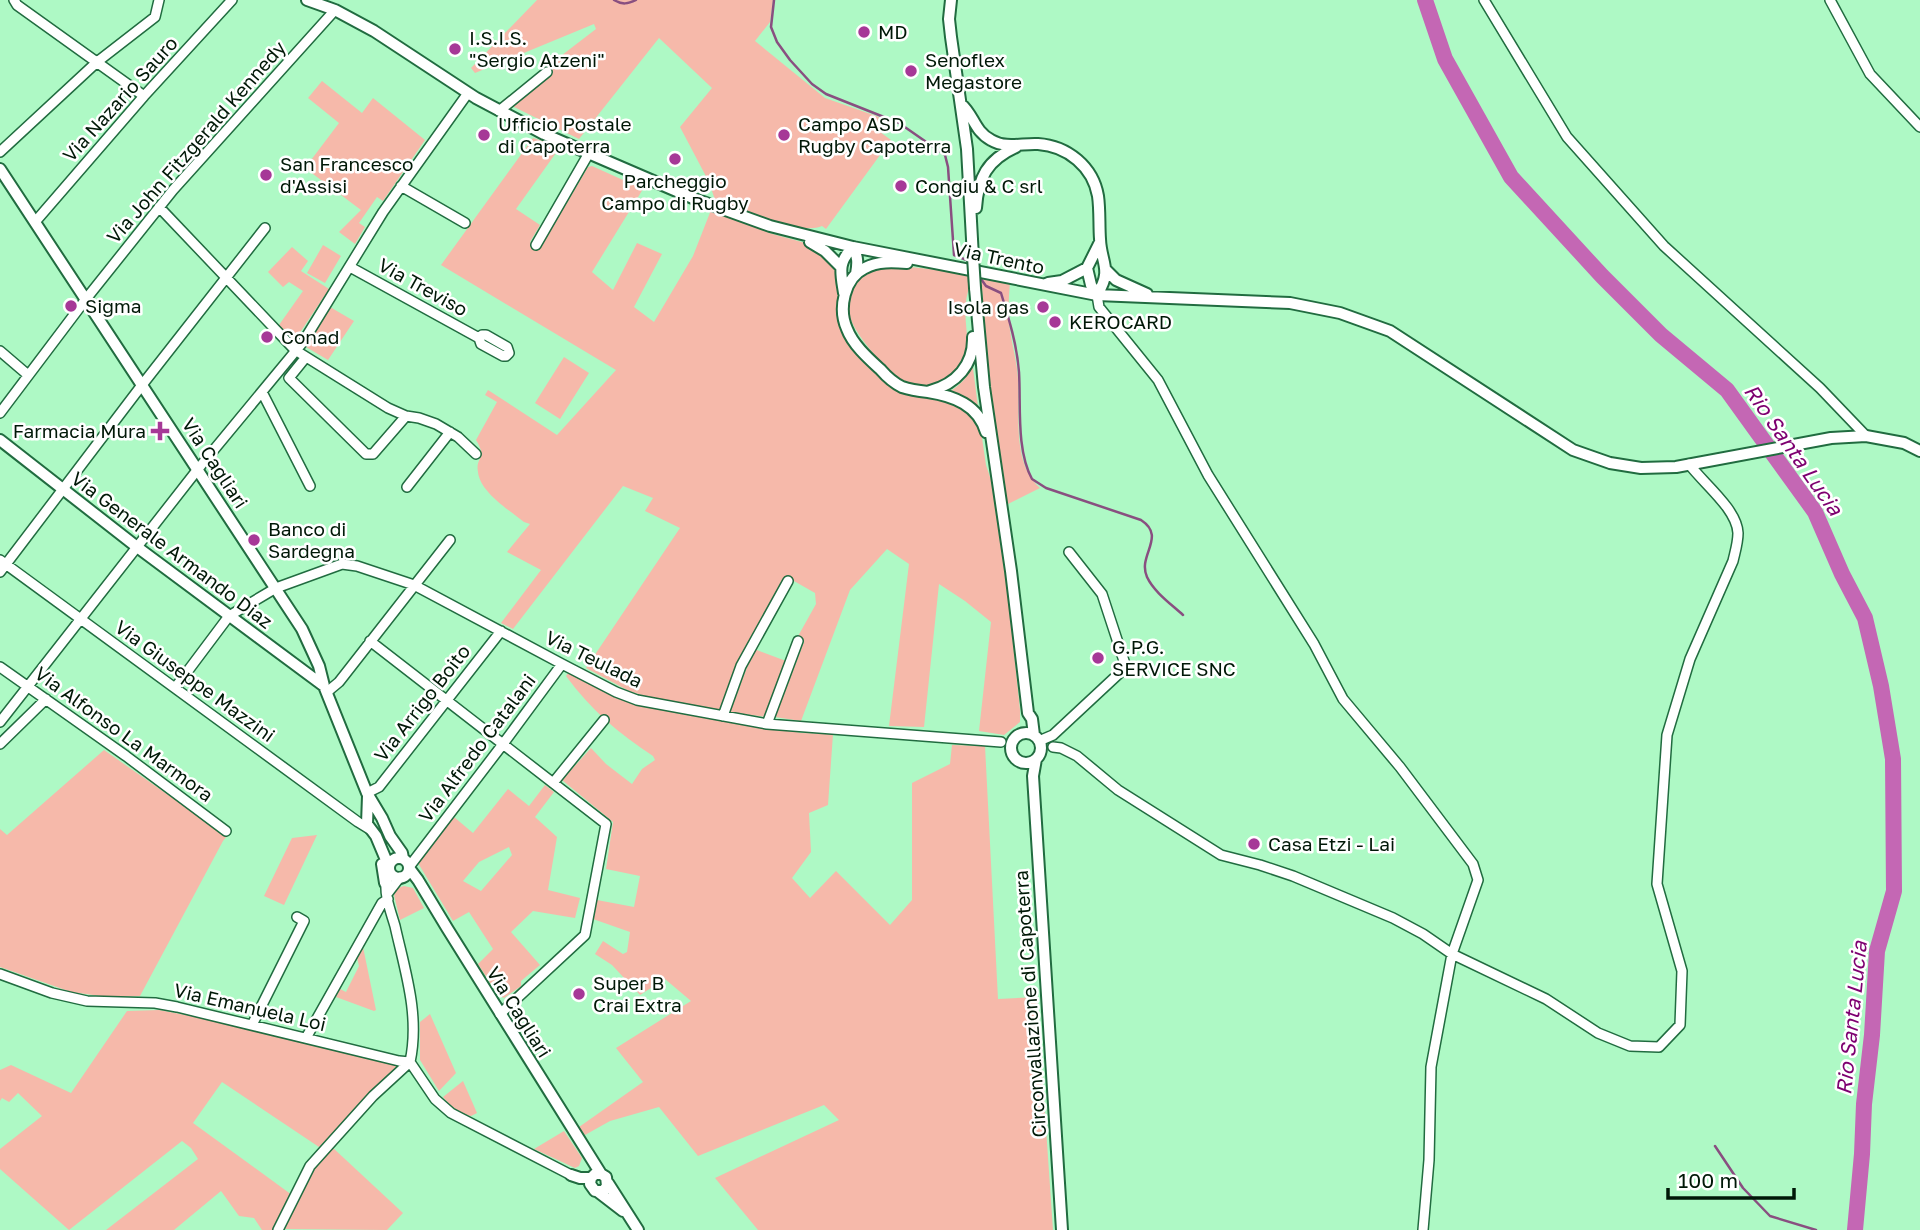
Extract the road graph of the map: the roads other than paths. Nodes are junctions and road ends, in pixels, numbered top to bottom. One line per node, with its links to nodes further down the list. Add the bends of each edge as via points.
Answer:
1 (14, 0): 11 (street)
2 (159, 0): 11 (street, via 155,17)
3 (232, 0): 14 (street, Via Nazario Sauro)
4 (307, 0): 9 (street, Via Trento)
5 (944, 0): 10 (street)
6 (951, 0): 10 (street)
7 (1484, 0): 56 (street, via 1567,137 1664,246)
8 (1830, 0): 17 (street, via 1870,74)
9 (335, 10): 13 (street, Via Trento); 23 (street, Via John Fitzgerald Kennedy)
10 (949, 19): 15 (street)
11 (97, 62): 14 (street); 19 (street)
12 (548, 72): 16 (street)
13 (468, 93): 16 (street, Via Trento); 22 (street, Via Treviso)
14 (144, 96): 25 (street, Via Nazario Sauro)
15 (961, 104): 18 (street, via 992,141); 24 (street)
16 (499, 111): 20 (street, Via Trento)
17 (1920, 127)
18 (1023, 145): 24 (street, via 1005,152 987,169); 29 (street, via 1052,146 1079,160 1088,171 1098,198)
19 (0, 152)
20 (589, 153): 28 (street, Via Trento, via 695,199); 30 (street)
21 (0, 169): 25 (street, Via Cagliari)
22 (401, 186): 26 (street); 34 (street, Via Treviso)
23 (159, 207): 38 (street); 43 (street, Via John Fitzgerald Kennedy)
24 (971, 220): 44 (street, bridge)
25 (35, 222): 43 (street, Via Cagliari)
26 (465, 223)
27 (265, 228): 38 (street)
28 (784, 230): 31 (street, Via Trento); 33 (street, via 790,237 817,244)
29 (1100, 242): 35 (street); 36 (street)
30 (536, 245)
31 (853, 247): 32 (street, Via Trento); 33 (street); 37 (street)
32 (926, 261): 37 (street, via 875,264); 39 (street, Via Trento)
33 (840, 266): 41 (street)
34 (350, 267): 45 (street, Via Treviso); 46 (street, Via Treviso)
35 (1087, 268): 39 (street); 40 (street)
36 (1106, 270): 40 (street); 42 (street, via 1116,280)
37 (856, 274): 41 (street)
38 (226, 278): 46 (street); 50 (street)
39 (1043, 285): 40 (street, Via Trento)
40 (1097, 295): 42 (street, Via Trento); 109 (street, via 1099,307 1158,380 1208,475 1314,644 1343,699 1473,864 1478,880)
41 (844, 297): 52 (street, via 844,322 853,340 891,380)
42 (1156, 298): 60 (street, Via Trento, via 1290,303 1340,313 1390,331 1573,450 1641,468)
43 (86, 299): 49 (street, Via John Fitzgerald Kennedy); 50 (street, Via Cagliari)
44 (975, 304): 52 (street, via 968,363 953,382); 61 (street)
45 (479, 338)
46 (295, 350): 48 (street); 51 (street, Via Treviso)
47 (0, 351): 49 (street)
48 (306, 357): 54 (street); 54 (street, via 289,378 366,454 373,454)
49 (28, 375): 53 (street, Via John Fitzgerald Kennedy)
50 (142, 385): 62 (street, Via Cagliari); 65 (street)
51 (262, 392): 62 (street, Via Treviso); 63 (street)
52 (926, 392): 61 (street, via 956,399 977,414)
53 (0, 413)
54 (406, 416): 55 (street)
55 (450, 432): 59 (street); 64 (street)
56 (1866, 436): 58 (street, Via Trento); 60 (street, Via Trento)
57 (0, 440): 65 (street, Via Generale Armando Diaz)
58 (1920, 451)
59 (476, 454)
60 (1694, 463): 109 (street, via 1726,506 1738,531 1732,561 1690,659 1667,736 1657,884 1682,971 1680,1025 1659,1047 1630,1046 1598,1034 1546,999)
61 (995, 469): 85 (street)
62 (198, 470): 67 (street, Via Treviso); 72 (street, Via Cagliari)
63 (310, 486)
64 (407, 487)
65 (63, 489): 67 (street, Via Generale Armando Diaz); 69 (street)
66 (450, 540): 71 (street)
67 (137, 547): 73 (street, Via Generale Armando Diaz); 74 (street, Via Treviso)
68 (1069, 552): 94 (street, via 1102,594 1126,667)
69 (2, 565): 74 (street, Via Giuseppe Mazzini)
70 (788, 581): 86 (street, via 741,666)
71 (414, 585): 72 (street, Via Teulada, via 342,564); 75 (street, Via Teulada); 76 (street)
72 (276, 588): 73 (street, Via Teulada); 82 (street, Via Cagliari, via 302,629)
73 (229, 615): 81 (street); 82 (street, Via Generale Armando Diaz)
74 (82, 620): 80 (street, Via Treviso); 81 (street, Via Giuseppe Mazzini)
75 (501, 631): 78 (street, Via Teulada); 84 (street, Via Arrigo Boito)
76 (370, 640): 82 (street, via 339,682); 84 (street)
77 (798, 641): 89 (street)
78 (562, 664): 86 (street, Via Teulada, via 636,700); 93 (street, Via Alfredo Catalani)
79 (0, 667): 80 (street, Via Alfonso La Marmora)
80 (28, 686): 83 (street, Via Alfonso La Marmora); 88 (street, Via Treviso)
81 (175, 688): 102 (street, Via Giuseppe Mazzini)
82 (325, 689): 100 (street, Via Cagliari)
83 (46, 699): 92 (street); 103 (street, Via Alfonso La Marmora)
84 (446, 700): 93 (street); 100 (street, Via Arrigo Boito, via 379,787)
85 (1028, 713): 90 (street); 94 (street)
86 (723, 716): 89 (street, Via Teulada)
87 (604, 720): 99 (street)
88 (0, 722)
89 (767, 724): 91 (street, Via Teulada)
90 (1018, 736): 91 (street); 94 (street, via 1028,733); 96 (street)
91 (1001, 743): 96 (street)
92 (0, 744)
93 (503, 744): 99 (street); 105 (street, Via Alfredo Catalani)
94 (1038, 747): 95 (street); 97 (street, via 1032,762); 98 (street, Circonvallazione di Capoterra)
95 (1053, 747): 109 (street, via 1077,756 1118,790 1221,855 1289,875 1393,918)
96 (1012, 751): 97 (street)
97 (1022, 762): 98 (street)
98 (1033, 776): 120 (street, Circonvallazione di Capoterra)
99 (553, 783): 111 (street, via 606,824 587,932)
100 (368, 793): 101 (street, Via Cagliari)
101 (374, 814): 102 (street, Via Cagliari, via 367,824); 105 (street, Via Cagliari, via 402,853)
102 (371, 830): 104 (street, Via Cagliari)
103 (226, 831)
104 (380, 847): 106 (street, Via Cagliari); 107 (street)
105 (404, 868): 106 (street, via 393,875); 106 (street, via 393,859); 107 (street, Via Alfredo Catalani); 111 (street, Via Cagliari, via 422,888)
106 (389, 869): 107 (street)
107 (387, 892): 113 (street, Via Alfredo Catalani); 114 (street, via 410,988 414,1030)
108 (297, 917): 112 (street, via 304,921)
109 (1452, 954): 121 (street, via 1431,1067)
110 (0, 974): 112 (street, Via Emanuela Loi, via 77,999 155,1003)
111 (500, 1014): 115 (street, Via Cagliari)
112 (252, 1025): 113 (street, Via Emanuela Loi)
113 (306, 1038): 114 (street, Via Emanuela Loi)
114 (410, 1062): 116 (street, via 435,1099 451,1113); 118 (street, via 310,1166)
115 (588, 1157): 116 (street, via 585,1170); 117 (street, Via Cagliari)
116 (571, 1175): 117 (street)
117 (597, 1182): 119 (street)
118 (278, 1230)
119 (638, 1230)
120 (1062, 1230)
121 (1423, 1230)

